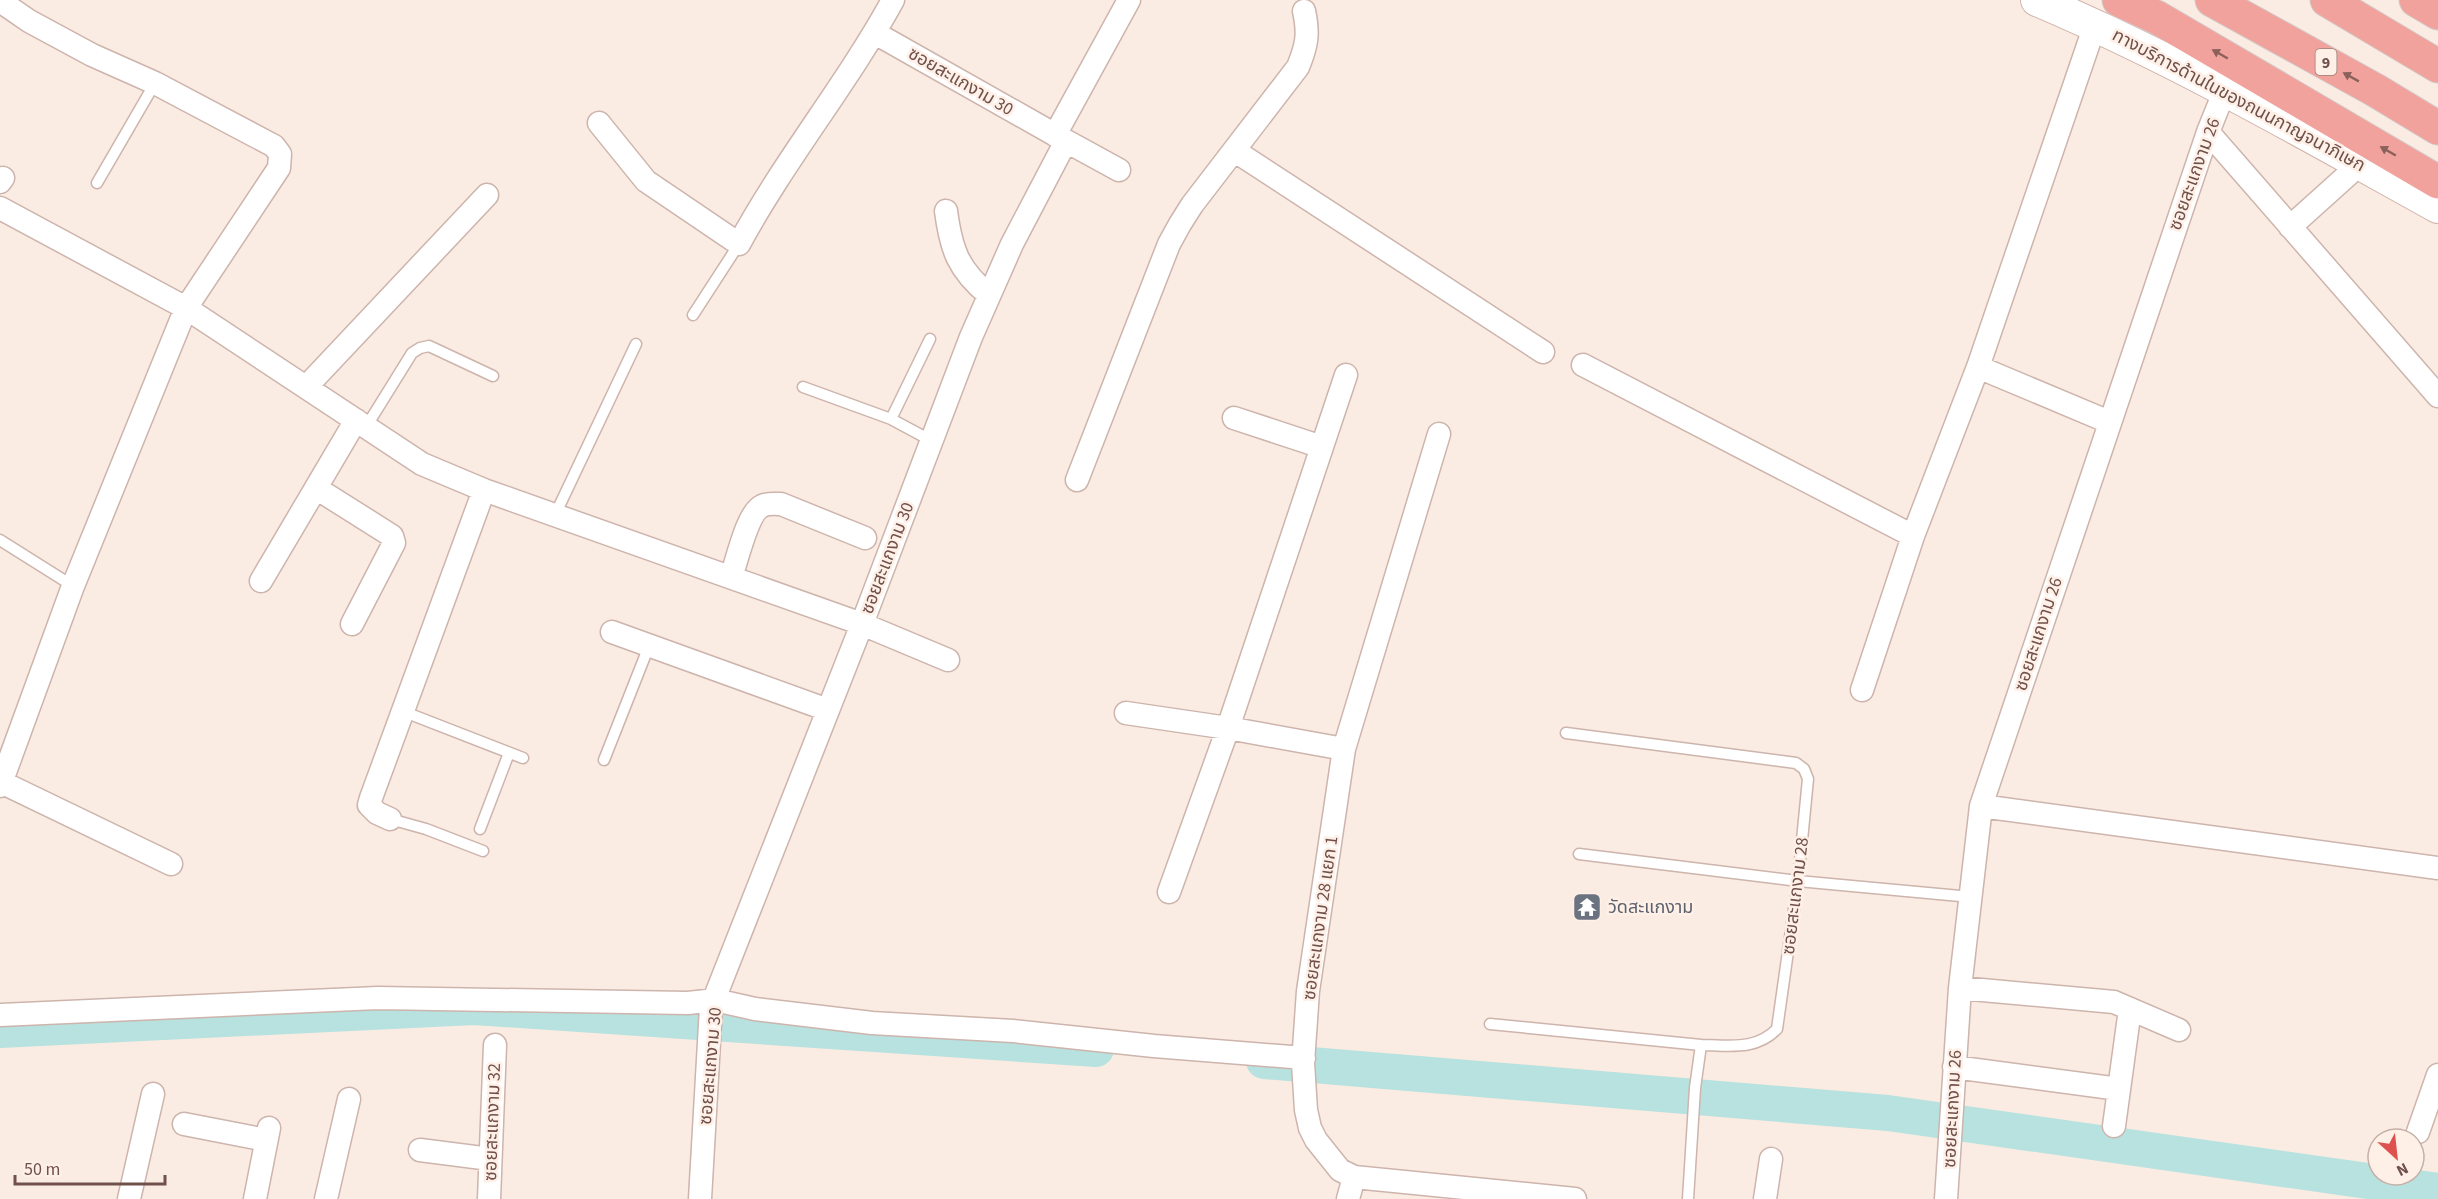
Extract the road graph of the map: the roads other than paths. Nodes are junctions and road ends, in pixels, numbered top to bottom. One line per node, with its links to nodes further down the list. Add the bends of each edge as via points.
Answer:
1 (893, 0): 12 (street)
2 (1129, 0): 19 (street)
3 (2037, 0): 11 (main road, ทางบริการด้านในของถนนกาญจนาภิเษก)
4 (2119, 0): 23 (highway, one-way to 4, via 2158,18)
5 (2212, 0): 17 (highway, 9, one-way to 5)
6 (2327, 0): 13 (highway)
7 (2416, 0): 10 (highway)
8 (0, 1): 14 (street, via 92,55)
9 (1304, 4): 20 (street, via 1308,31 1298,67)
10 (2438, 13)
11 (2094, 25): 15 (main road, ทางบริการด้านในของถนนกาญจนาภิเษก); 38 (street)
12 (875, 33): 19 (street, ซอยสะแกงาม 30); 30 (street, via 797,148)
13 (2438, 66)
14 (155, 82): 24 (lane); 32 (street, via 274,146 280,154 279,168)
15 (2225, 90): 18 (street, ซอยสะแกงาม 26); 21 (main road, ทางบริการด้านในของถนนกาญจนาภิเษก)
16 (599, 123): 30 (street, via 646,181)
17 (2438, 128)
18 (2208, 132): 29 (street); 46 (street, ซอยสะแกงาม 26)
19 (1060, 138): 22 (street); 31 (street, ซอยสะแกงาม 30)
20 (1235, 151): 36 (street); 51 (street, via 1192,205 1169,244)
21 (2360, 164): 26 (main road, ทางบริการด้านในของถนนกาญจนาภิเษก); 29 (street)
22 (1119, 171)
23 (2438, 182)
24 (97, 183)
25 (487, 195): 41 (street)
26 (2438, 207)
27 (0, 208): 32 (street)
28 (945, 211): 31 (street, via 950,242 958,260)
29 (2290, 226): 43 (street)
30 (739, 244): 33 (lane)
31 (989, 295): 49 (street, ซอยสะแกงาม 30)
32 (186, 308): 41 (street); 60 (street)
33 (693, 315)
34 (930, 339): 44 (lane)
35 (636, 344): 54 (lane)
36 (1543, 352)
37 (1583, 365): 55 (street)
38 (1978, 367): 46 (street); 55 (street)
39 (1346, 375): 50 (street)
40 (493, 376): 47 (lane, via 429,346 420,348 412,353)
41 (307, 386): 47 (street)
42 (803, 387): 44 (lane)
43 (2438, 396)
44 (891, 418): 49 (lane)
45 (1234, 418): 50 (street)
46 (2109, 422): 77 (street, ซอยสะแกงาม 26)
47 (361, 424): 52 (street); 53 (street, via 422,464)
48 (1439, 434): 72 (street, ซอยสะแกงาม 28 แยก 1)
49 (932, 441): 62 (street, ซอยสะแกงาม 30)
50 (1322, 447): 70 (street)
51 (1077, 480)
52 (315, 488): 59 (street); 61 (street, via 392,536 394,543)
53 (484, 490): 54 (street); 68 (street)
54 (555, 515): 58 (street)
55 (1913, 536): 66 (street)
56 (865, 538): 58 (street, via 781,504 760,507 750,519)
57 (0, 540): 60 (lane)
58 (731, 577): 62 (street)
59 (261, 580)
60 (73, 586): 76 (street)
61 (352, 624)
62 (862, 624): 65 (street); 67 (street, ซอยสะแกงาม 30)
63 (612, 632): 64 (street)
64 (649, 646): 67 (street); 75 (lane)
65 (948, 660)
66 (1862, 690)
67 (828, 710): 88 (street, ซอยสะแกงาม 30)
68 (402, 711): 73 (lane); 78 (street, via 369,805)
69 (1126, 713): 70 (street)
70 (1228, 728): 72 (street); 85 (street)
71 (1566, 733): 84 (lane, ซอยสะแกงาม 28, via 1796,763 1808,779)
72 (1344, 749): 95 (street, ซอยสะแกงาม 28 แยก 1, via 1308,991)
73 (509, 753): 74 (lane); 79 (lane)
74 (523, 758)
75 (604, 760)
76 (1, 784): 82 (street)
77 (1981, 806): 83 (street); 86 (street, ซอยสะแกงาม 26)
78 (390, 819): 80 (lane)
79 (480, 829)
80 (483, 851)
81 (1579, 854): 84 (lane)
82 (171, 864)
83 (2438, 868)
84 (1798, 881): 86 (lane); 94 (lane, ซอยสะแกงาม 28, via 1777,1029 1755,1045)
85 (1169, 892)
86 (1971, 897): 87 (street, ซอยสะแกงาม 26)
87 (1960, 988): 89 (street, via 2114,1002); 96 (street, ซอยสะแกงาม 26)
88 (713, 1003): 90 (street, via 378,998); 95 (street, via 872,1023 1013,1031); 112 (street, ซอยสะแกงาม 30)
89 (2130, 1009): 92 (street); 98 (street)
90 (0, 1016)
91 (1490, 1024): 94 (lane, ซอยสะแกงาม 28)
92 (2179, 1030)
93 (495, 1045): 105 (street, ซอยสะแกงาม 32)
94 (1701, 1045): 115 (lane)
95 (1304, 1061): 107 (street, ซอยสะแกงาม 28 แยก 1, via 1310,1128 1340,1170)
96 (1954, 1067): 98 (street); 117 (street, ซอยสะแกงาม 26)
97 (2438, 1075): 103 (street)
98 (2119, 1089): 102 (street)
99 (153, 1094): 108 (street)
100 (349, 1100): 110 (street)
101 (184, 1124): 109 (street, via 268,1134)
102 (2114, 1126)
103 (2420, 1127)
104 (420, 1150): 105 (street)
105 (490, 1159): 111 (street, ซอยสะแกงาม 32)
106 (1771, 1159): 116 (street)
107 (1354, 1177): 113 (street); 114 (street)
108 (129, 1199)
109 (255, 1199)
110 (326, 1199)
111 (489, 1199)
112 (700, 1199)
113 (1348, 1199)
114 (1575, 1199)
115 (1688, 1199)
116 (1765, 1199)
117 (1946, 1199)

